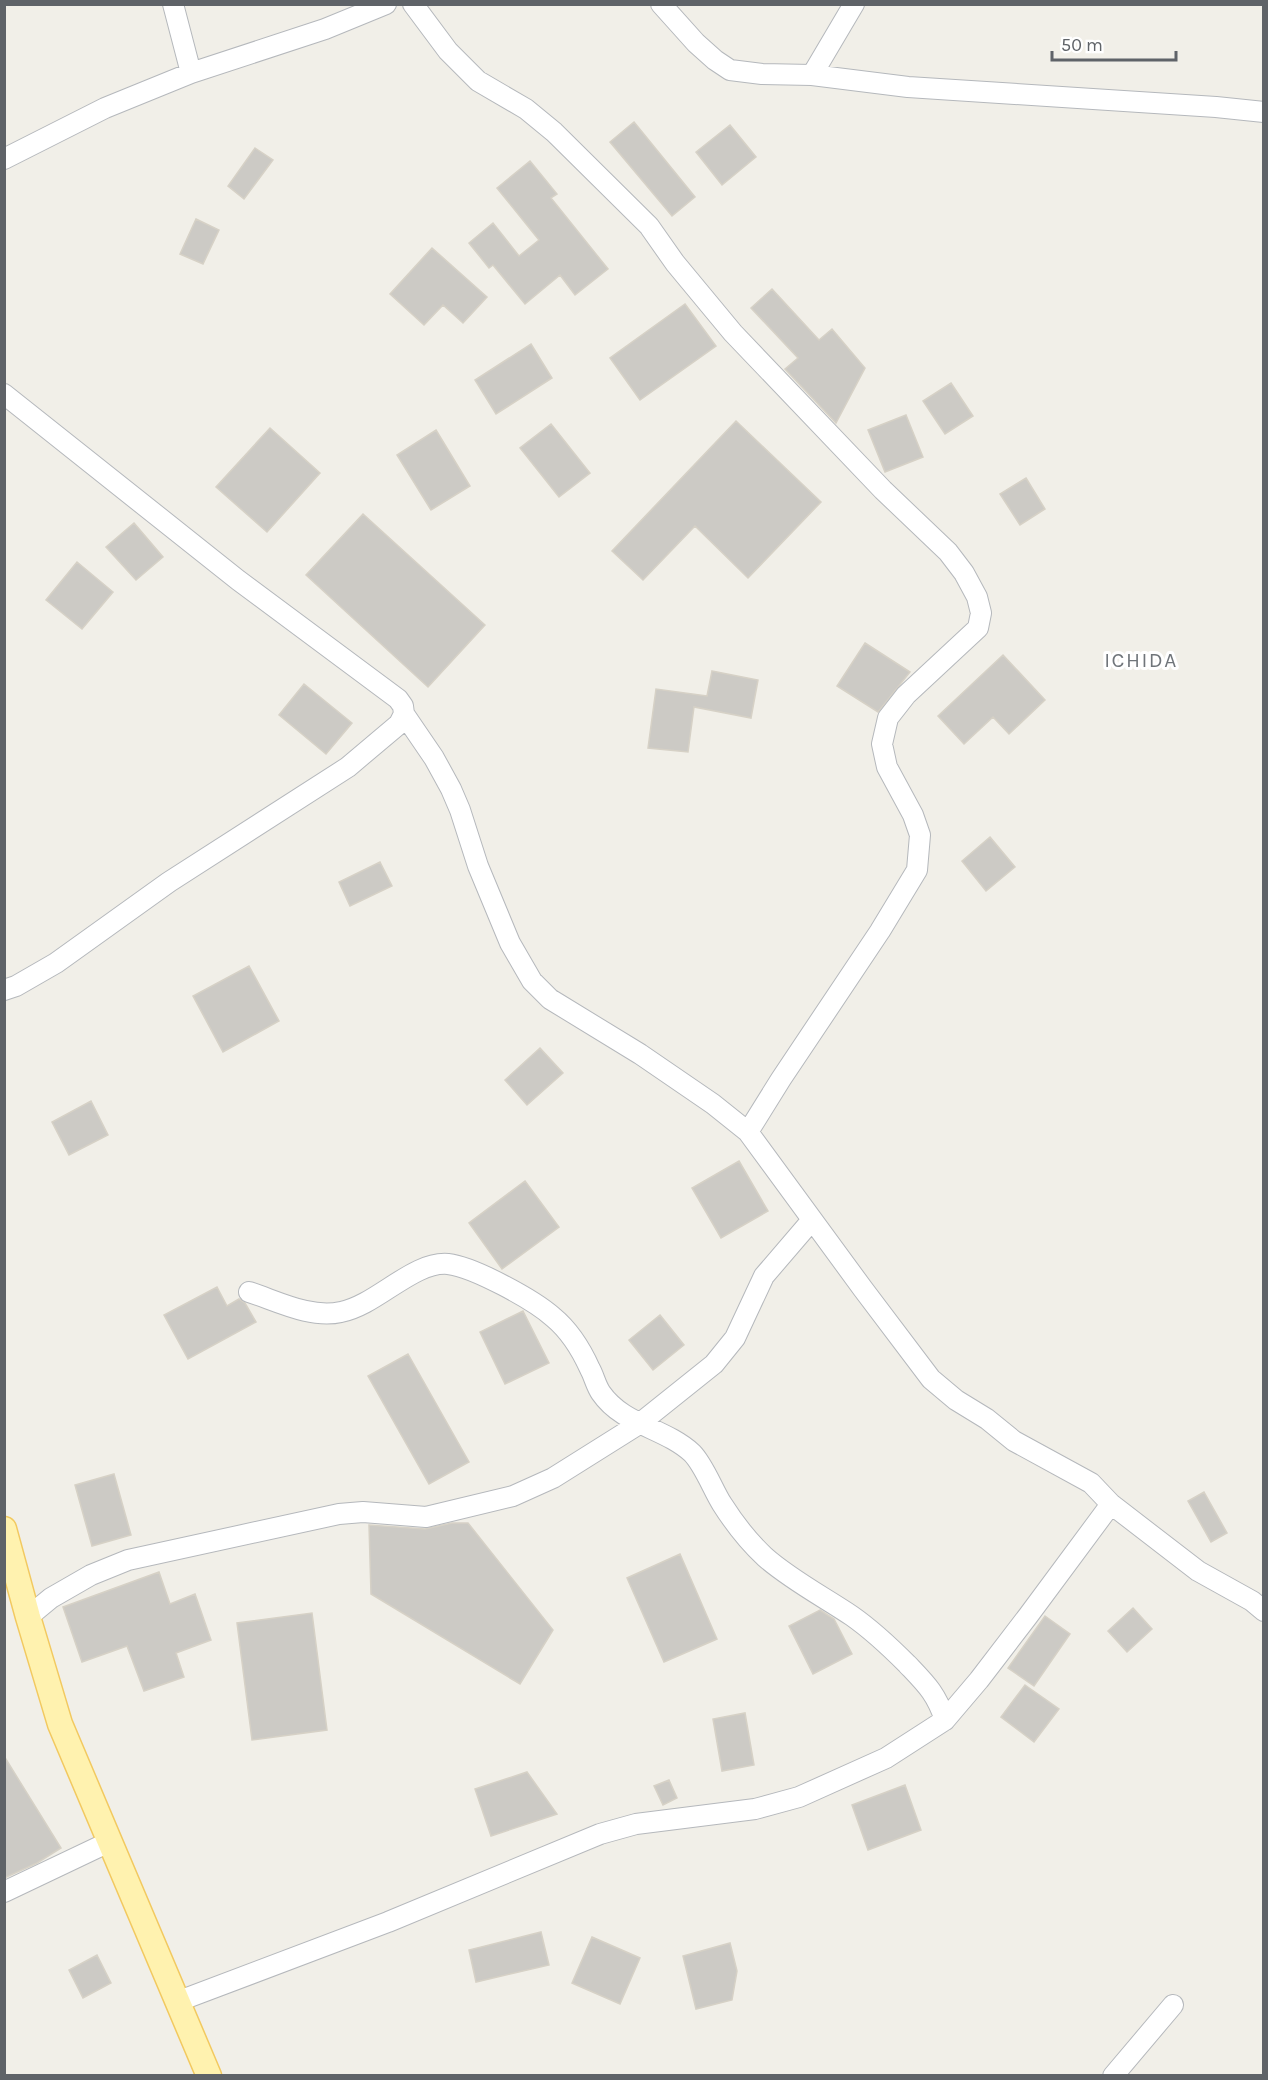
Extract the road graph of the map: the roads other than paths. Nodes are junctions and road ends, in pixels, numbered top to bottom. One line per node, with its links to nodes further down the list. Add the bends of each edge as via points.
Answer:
1 (173, 4): 6 (street)
2 (386, 4): 6 (street, via 325,29)
3 (413, 4): 13 (street, via 448,51 478,81 526,108 649,226 733,333 948,552 977,597 981,613 978,628 906,695 888,718 882,744 887,767 920,835 917,870)
4 (661, 4): 7 (street, via 696,43 730,70)
5 (854, 4): 7 (street)
6 (191, 73): 9 (street, via 105,108)
7 (812, 75): 8 (street, via 908,87)
8 (1263, 112)
9 (4, 159)
10 (4, 394): 11 (street, via 238,580 389,692 403,706)
11 (404, 714): 12 (street, via 399,724 348,767 169,882 56,963); 13 (street, via 451,789 478,866 532,981 550,999 640,1054)
12 (4, 990)
13 (748, 1132): 14 (street)
14 (812, 1220): 16 (street, via 764,1276 735,1338 714,1364); 17 (street, via 931,1379 1014,1441 1091,1483)
15 (249, 1292): 16 (street, via 311,1312 340,1313 366,1304 428,1267 448,1264 476,1273 526,1297 554,1317 573,1337 602,1394)
16 (639, 1424): 20 (street, via 553,1478 513,1496 426,1516 339,1514 128,1560 91,1575 51,1598); 21 (street, via 679,1443 694,1455 742,1533 766,1557 885,1642 926,1684 938,1700)
17 (1112, 1504): 19 (street, via 1198,1571); 21 (street)
18 (4, 1529): 20 (main road)
19 (1263, 1611)
20 (28, 1617): 22 (main road, via 60,1724)
21 (945, 1720): 24 (street, via 886,1758 798,1797 755,1809 636,1824 600,1834 388,1922)
22 (109, 1842): 23 (street); 24 (main road)
23 (4, 1892)
24 (179, 2001): 26 (main road)
25 (1173, 2005): 27 (street)
26 (209, 2076)
27 (1113, 2076)

